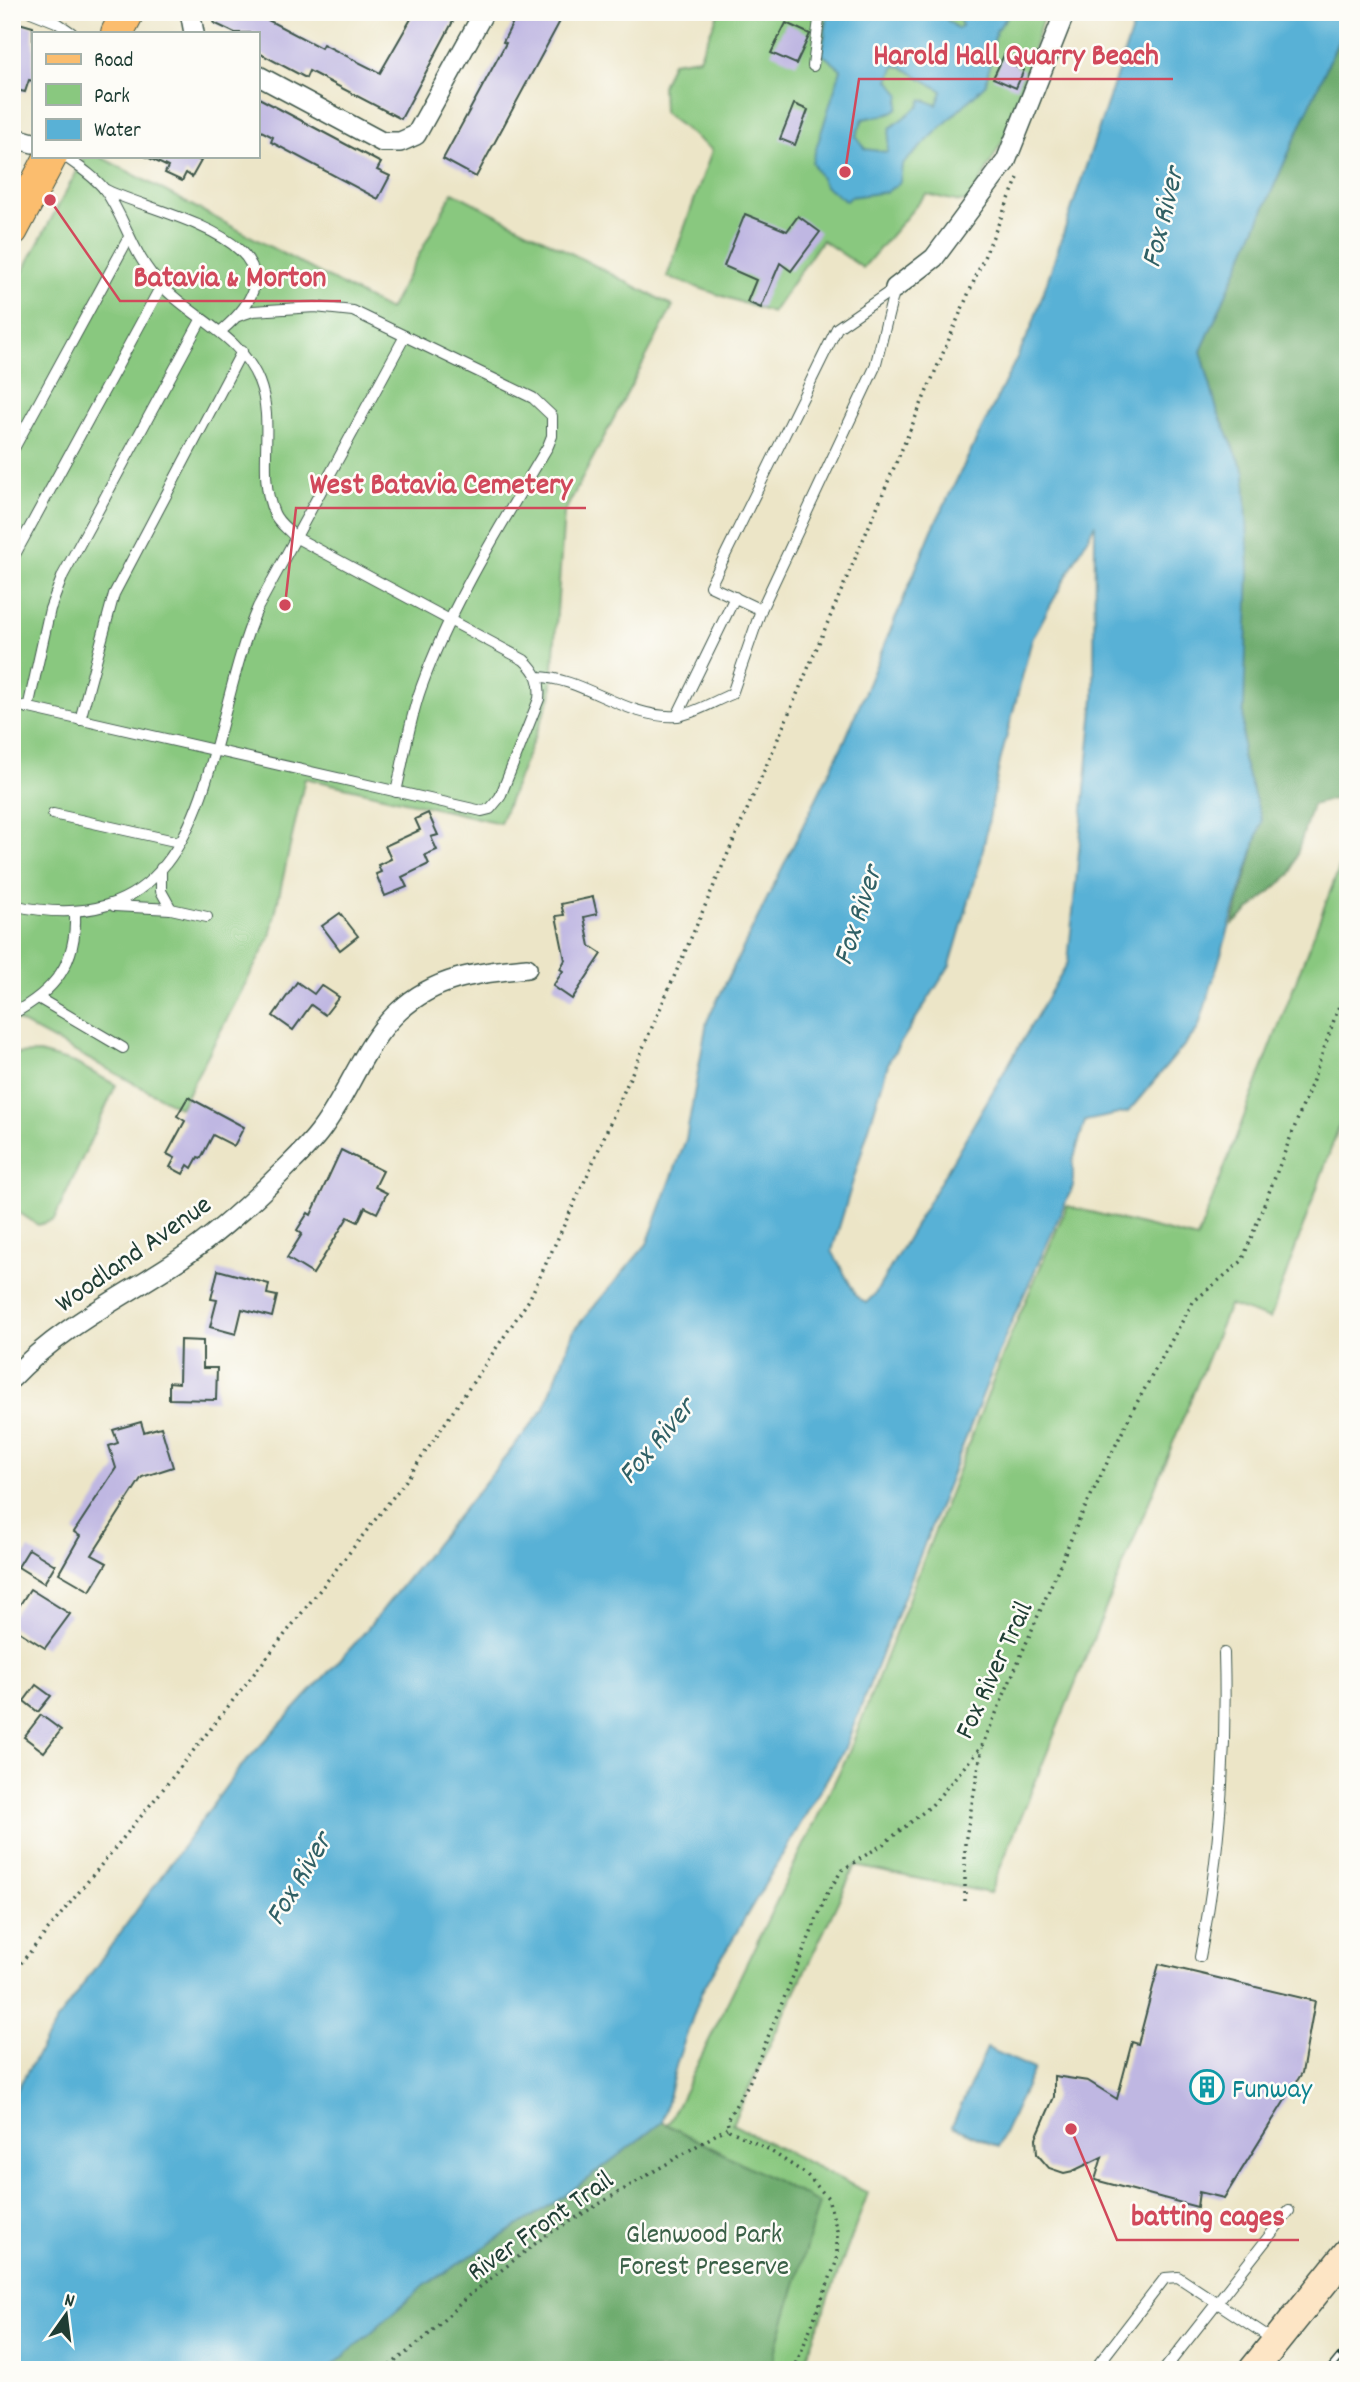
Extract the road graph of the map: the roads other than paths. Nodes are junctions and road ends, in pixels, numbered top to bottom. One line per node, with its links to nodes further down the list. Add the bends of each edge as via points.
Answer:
1 (31, 12): 7 (lane)
2 (128, 12): 8 (main road)
3 (193, 12): 9 (street)
4 (484, 12): 11 (street, via 416,135 400,142 382,142)
5 (820, 12): 10 (lane)
6 (1065, 12): 20 (street, via 1006,161 934,258)
7 (71, 32)
8 (118, 32)
9 (194, 32)
10 (813, 66)
11 (259, 76)
12 (12, 137): 13 (street)
13 (32, 143)
14 (50, 158): 17 (main road)
15 (66, 158): 16 (lane)
16 (104, 189): 18 (lane); 21 (lane, via 203,225 240,251 249,263 253,288)
17 (12, 230)
18 (128, 239): 19 (lane); 26 (lane)
19 (161, 286): 22 (lane); 28 (lane)
20 (895, 288): 29 (lane, via 837,328 710,586); 30 (lane, via 875,367)
21 (238, 316): 23 (lane); 24 (lane, via 270,309 333,307 353,311)
22 (201, 320): 23 (lane); 34 (lane, via 63,575 50,609)
23 (220, 331): 25 (lane)
24 (405, 335): 27 (lane); 31 (lane, via 533,398 552,416 548,446)
25 (242, 351): 27 (lane, via 260,384 268,414 270,502 280,523); 36 (lane, via 114,594)
26 (12, 452)
27 (295, 537): 31 (lane); 37 (lane, via 248,629)
28 (12, 560)
29 (735, 597): 30 (lane); 35 (lane)
30 (761, 610): 35 (lane, via 732,694)
31 (449, 620): 32 (lane, via 524,660); 38 (lane, via 420,691)
32 (538, 677): 35 (lane, via 554,677 627,708); 38 (lane, via 539,699 500,797 490,809 472,810)
33 (12, 704): 34 (lane)
34 (28, 708): 36 (lane)
35 (677, 716)
36 (80, 720): 37 (lane)
37 (217, 751): 38 (lane); 40 (lane, via 204,794)
38 (396, 792)
39 (52, 814): 40 (lane)
40 (179, 842): 41 (lane)
41 (161, 868): 43 (lane, via 126,898); 44 (lane, via 161,891)
42 (12, 905): 45 (lane)
43 (103, 907): 44 (lane); 45 (lane)
44 (171, 909): 46 (lane)
45 (75, 913): 48 (lane, via 71,951)
46 (207, 917)
47 (527, 968): 51 (street, Woodland Avenue, via 443,981 400,1010 383,1029 321,1130 284,1170 182,1258 106,1302)
48 (40, 999): 49 (lane); 50 (lane)
49 (12, 1014)
50 (123, 1048)
51 (12, 1378)
52 (1224, 1653): 53 (lane, via 1226,1725 1220,1826)
53 (1200, 1957)
54 (1289, 2211): 56 (lane)
55 (1348, 2252): 57 (main road)
56 (1216, 2303): 57 (lane); 58 (lane, via 1178,2277 1165,2278); 59 (lane)
57 (1275, 2341): 60 (main road)
58 (1094, 2370)
59 (1164, 2370)
60 (1253, 2370)

